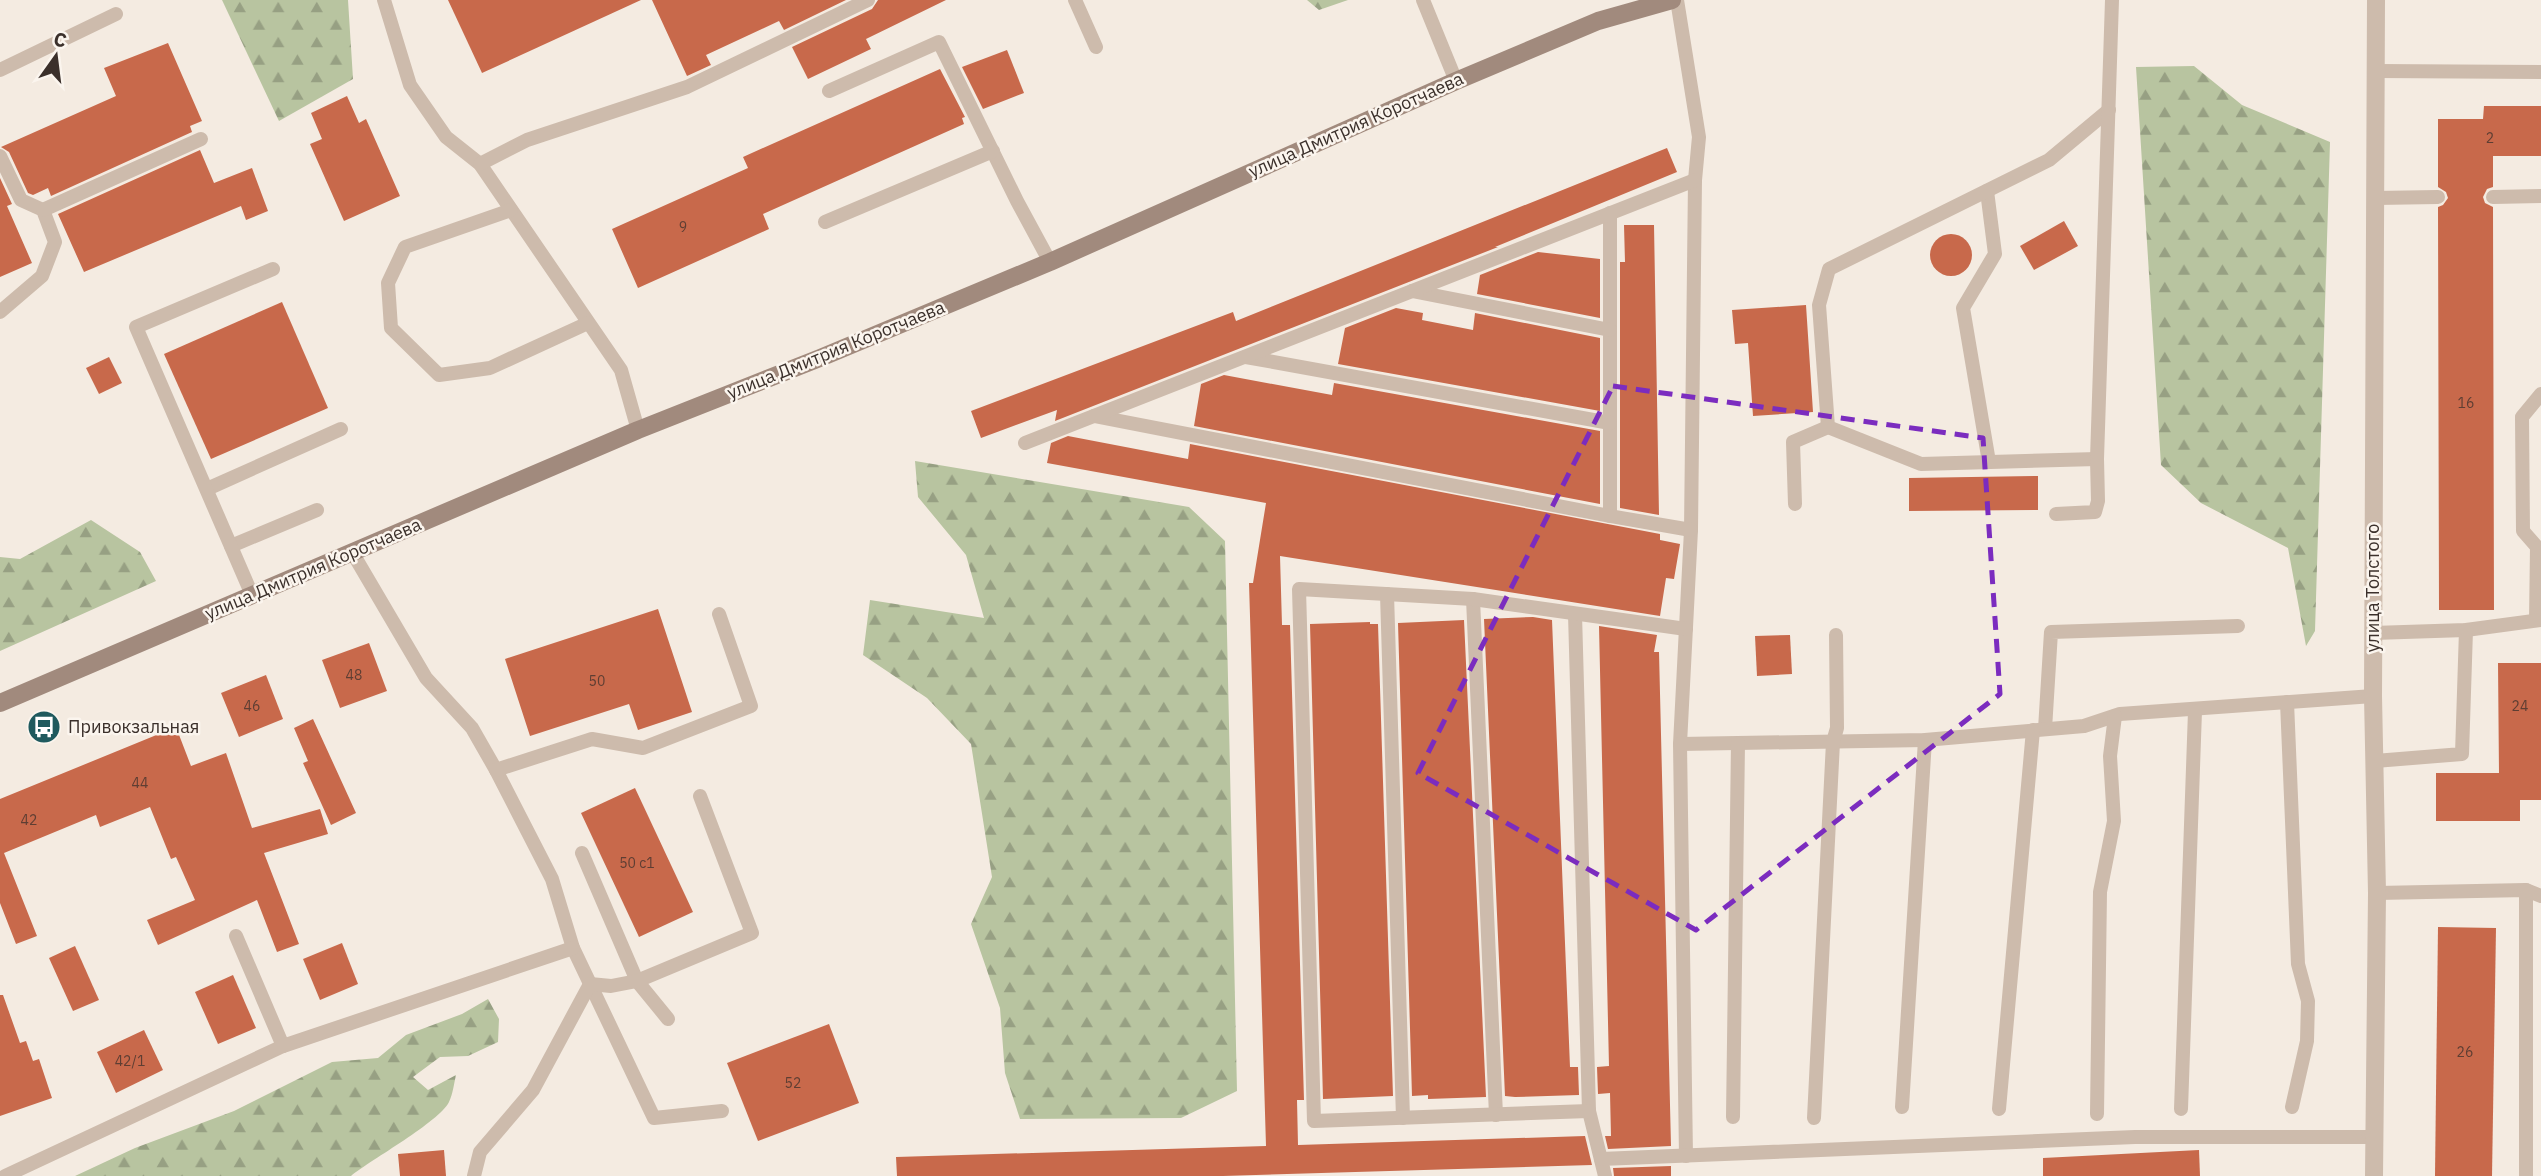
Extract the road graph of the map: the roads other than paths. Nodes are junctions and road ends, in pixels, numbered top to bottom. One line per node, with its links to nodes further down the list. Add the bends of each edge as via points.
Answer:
1 (384, 0): 19 (lane, via 410,85 446,137)
2 (868, 0): 19 (lane, via 687,87 527,140)
3 (1075, 0): 9 (lane)
4 (1423, 0): 13 (lane)
5 (1674, 0): 13 (street, улица Дмитрия Коротчаева, via 1598,21); 20 (lane, via 1699,137)
6 (2112, 0): 15 (lane)
7 (2376, 0): 11 (street, улица Толстого)
8 (116, 14): 10 (lane)
9 (1096, 47)
10 (0, 70)
11 (2376, 71): 12 (lane); 25 (street, улица Толстого)
12 (2541, 72)
13 (1456, 81): 30 (street, улица Дмитрия Коротчаева)
14 (830, 91): 17 (lane, via 939,42)
15 (2109, 110): 21 (lane, via 2049,160); 44 (lane)
16 (201, 139): 26 (lane)
17 (993, 151): 29 (lane); 30 (lane)
18 (0, 156): 26 (lane, via 21,200)
19 (480, 164): 27 (lane)
20 (1695, 180): 28 (lane); 51 (lane)
21 (1987, 191): 40 (lane, via 1829,269 1819,305); 45 (lane, via 1995,254 1963,308)
22 (2541, 196): 24 (lane)
23 (2438, 197): 25 (lane)
24 (2493, 197)
25 (2376, 198): 63 (street, улица Толстого)
26 (43, 210): 33 (lane, via 55,242 42,276)
27 (511, 210): 34 (lane); 34 (lane, via 405,247 388,282 391,328 439,375 490,368)
28 (1610, 214): 32 (lane); 35 (lane)
29 (825, 222)
30 (1050, 262): 42 (street, улица Дмитрия Коротчаева)
31 (273, 269): 46 (lane, via 136,327)
32 (1412, 291): 35 (lane); 36 (lane)
33 (0, 312)
34 (588, 323): 42 (lane, via 621,370)
35 (1610, 330): 39 (lane)
36 (1244, 357): 38 (lane); 39 (lane)
37 (2541, 394): 59 (lane, via 2522,417 2523,531 2537,547)
38 (1092, 416): 43 (lane); 50 (lane)
39 (1610, 423): 50 (lane)
40 (1828, 427): 45 (lane, via 1922,464); 47 (lane, via 1793,442)
41 (341, 429): 46 (lane)
42 (638, 430): 53 (street, улица Дмитрия Коротчаева)
43 (1025, 443)
44 (2097, 459): 45 (lane); 49 (lane, via 2095,512)
45 (1989, 462)
46 (207, 489): 52 (lane)
47 (1795, 504)
48 (317, 510): 52 (lane)
49 (2056, 514)
50 (1610, 516): 51 (lane)
51 (1691, 530): 61 (lane)
52 (231, 545): 55 (lane)
53 (352, 552): 55 (street, улица Дмитрия Коротчаева); 76 (lane, via 426,678 472,728)
54 (1387, 594): 56 (lane); 97 (lane); 97 (lane, via 1299,589 1314,1122)
55 (252, 595): 66 (street, улица Дмитрия Коротчаева)
56 (1473, 599): 58 (lane); 95 (lane)
57 (719, 614): 76 (lane, via 751,706 643,748 593,739)
58 (1576, 614): 61 (lane); 93 (lane)
59 (2539, 620): 62 (lane)
60 (2238, 626): 70 (lane, via 2051,632)
61 (1686, 629): 74 (lane)
62 (2466, 630): 63 (lane); 75 (lane, via 2462,754)
63 (2373, 633): 65 (street, улица Толстого)
64 (1836, 635): 72 (lane, via 1837,728)
65 (2373, 696): 67 (lane); 75 (street, улица Толстого)
66 (0, 702)
67 (2287, 702): 68 (lane); 89 (lane, via 2298,964 2308,1001 2307,1041)
68 (2195, 711): 69 (lane); 91 (lane)
69 (2115, 716): 70 (lane, via 2084,726); 94 (lane, via 2110,756 2114,821 2100,892)
70 (2039, 729): 71 (lane); 90 (lane)
71 (1925, 740): 72 (lane); 88 (lane)
72 (1833, 742): 73 (lane); 98 (lane)
73 (1738, 743): 74 (lane); 96 (lane)
74 (1680, 744): 100 (lane)
75 (2375, 761): 80 (street, улица Толстого)
76 (496, 770): 83 (lane, via 552,879)
77 (700, 796): 84 (lane, via 752,933)
78 (582, 853): 84 (lane)
79 (2526, 890): 80 (lane); 81 (lane); 107 (lane)
80 (2377, 893): 99 (street, улица Толстого)
81 (2541, 896)
82 (236, 936): 87 (lane)
83 (573, 948): 85 (lane); 87 (lane)
84 (637, 981): 85 (lane); 86 (lane)
85 (590, 984): 92 (lane, via 654,1118); 103 (lane, via 533,1090 480,1152)
86 (668, 1019)
87 (283, 1046): 102 (lane)
88 (1902, 1107)
89 (2292, 1107)
90 (1999, 1109)
91 (2181, 1109)
92 (722, 1111)
93 (1589, 1111): 95 (lane); 101 (lane)
94 (2097, 1114)
95 (1496, 1115): 97 (lane)
96 (1733, 1117)
97 (1403, 1118)
98 (1814, 1118)
99 (2374, 1137): 100 (lane, via 2135,1137); 106 (street, улица Толстого)
100 (1686, 1156): 101 (lane)
101 (1601, 1159): 105 (lane)
102 (5, 1176)
103 (474, 1176)
104 (1597, 1176): 105 (lane)
105 (1605, 1176)
106 (2374, 1176)
107 (2526, 1176)

